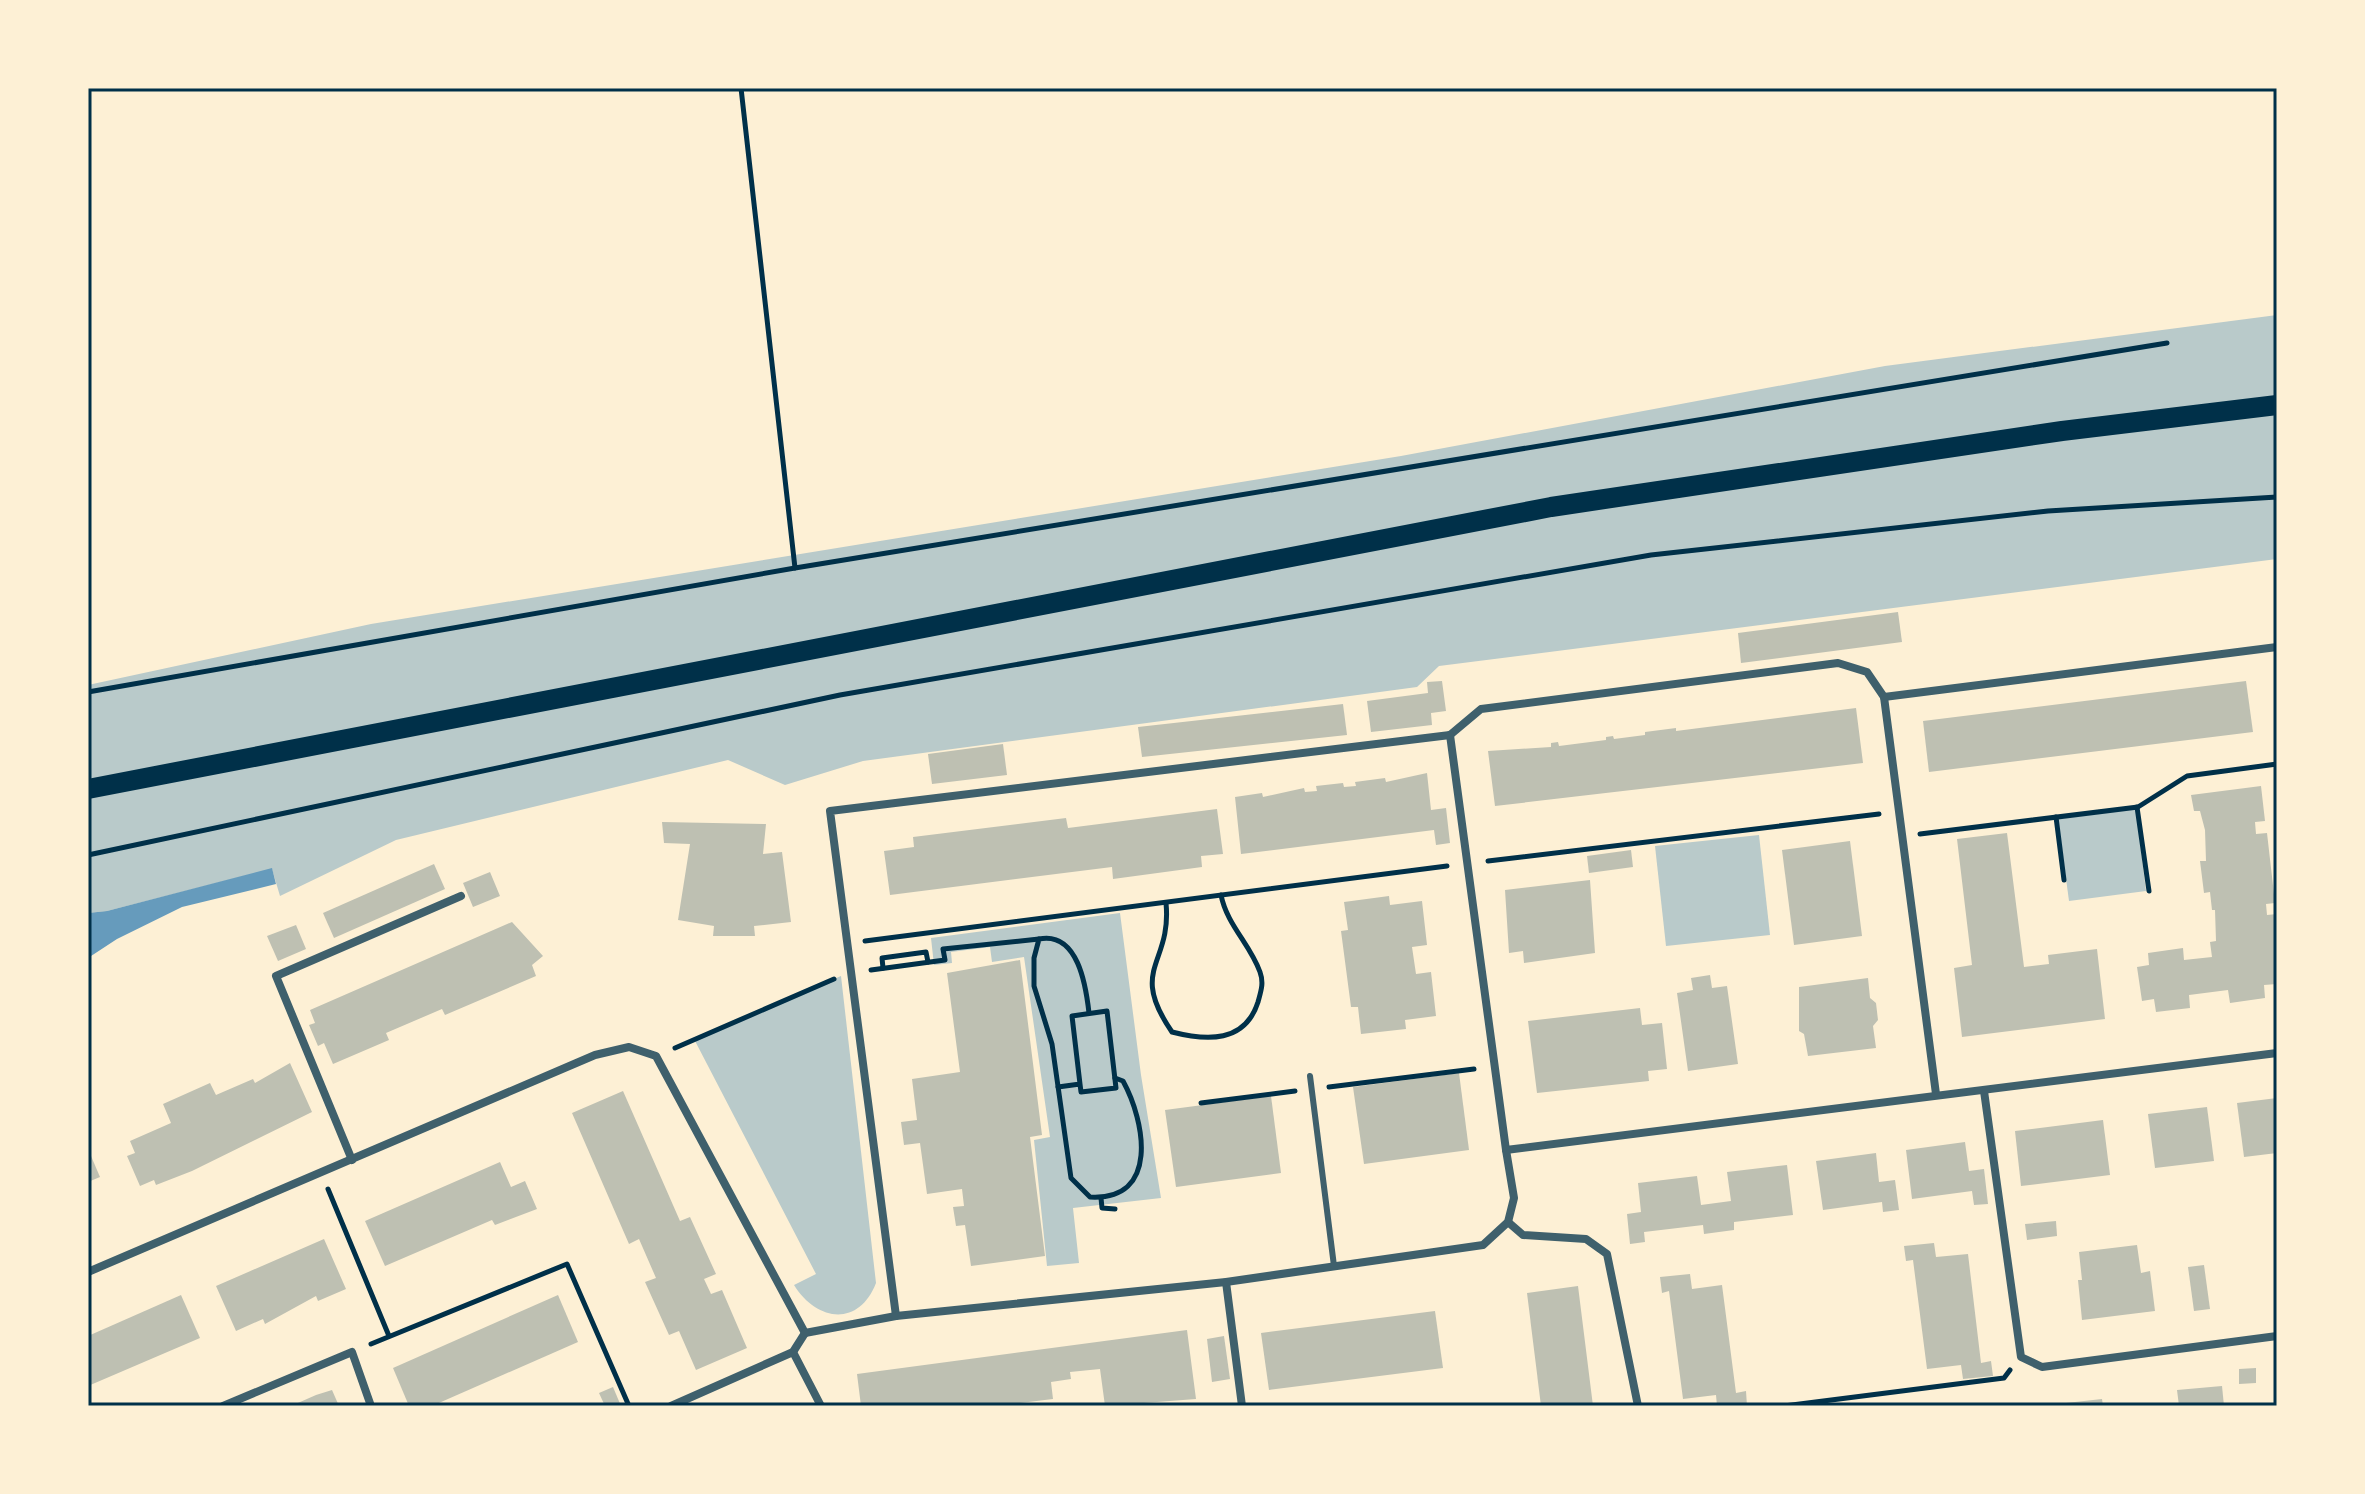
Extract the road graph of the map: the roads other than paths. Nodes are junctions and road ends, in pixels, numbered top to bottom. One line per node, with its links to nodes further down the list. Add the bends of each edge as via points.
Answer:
1 (2277, 405): 5 (main road, via 2062,431 1551,507)
2 (2277, 647): 3 (street)
3 (1884, 697): 4 (street, via 1867,672 1838,663 1481,709); 10 (street)
4 (1450, 735): 11 (street); 17 (street, via 830,811)
5 (88, 789)
6 (461, 896): 12 (street, via 276,976)
7 (2277, 1053): 9 (street)
8 (1310, 1076): 14 (lane)
9 (1984, 1091): 10 (street); 19 (street, via 2021,1357 2042,1367)
10 (1936, 1094): 11 (street)
11 (1506, 1150): 13 (street, via 1514,1198)
12 (352, 1160): 15 (street); 18 (street, via 595,1055 629,1047 656,1056)
13 (1508, 1222): 14 (street, via 1483,1245); 26 (street, via 1523,1235 1586,1239 1607,1254)
14 (1334, 1266): 16 (street)
15 (88, 1272)
16 (1226, 1282): 17 (street); 25 (street)
17 (896, 1316): 18 (street)
18 (805, 1333): 20 (street)
19 (2277, 1336)
20 (793, 1352): 23 (street); 24 (street)
21 (223, 1406): 22 (street, via 352,1352)
22 (371, 1406)
23 (671, 1406)
24 (821, 1406)
25 (1242, 1406)
26 (1638, 1406)

